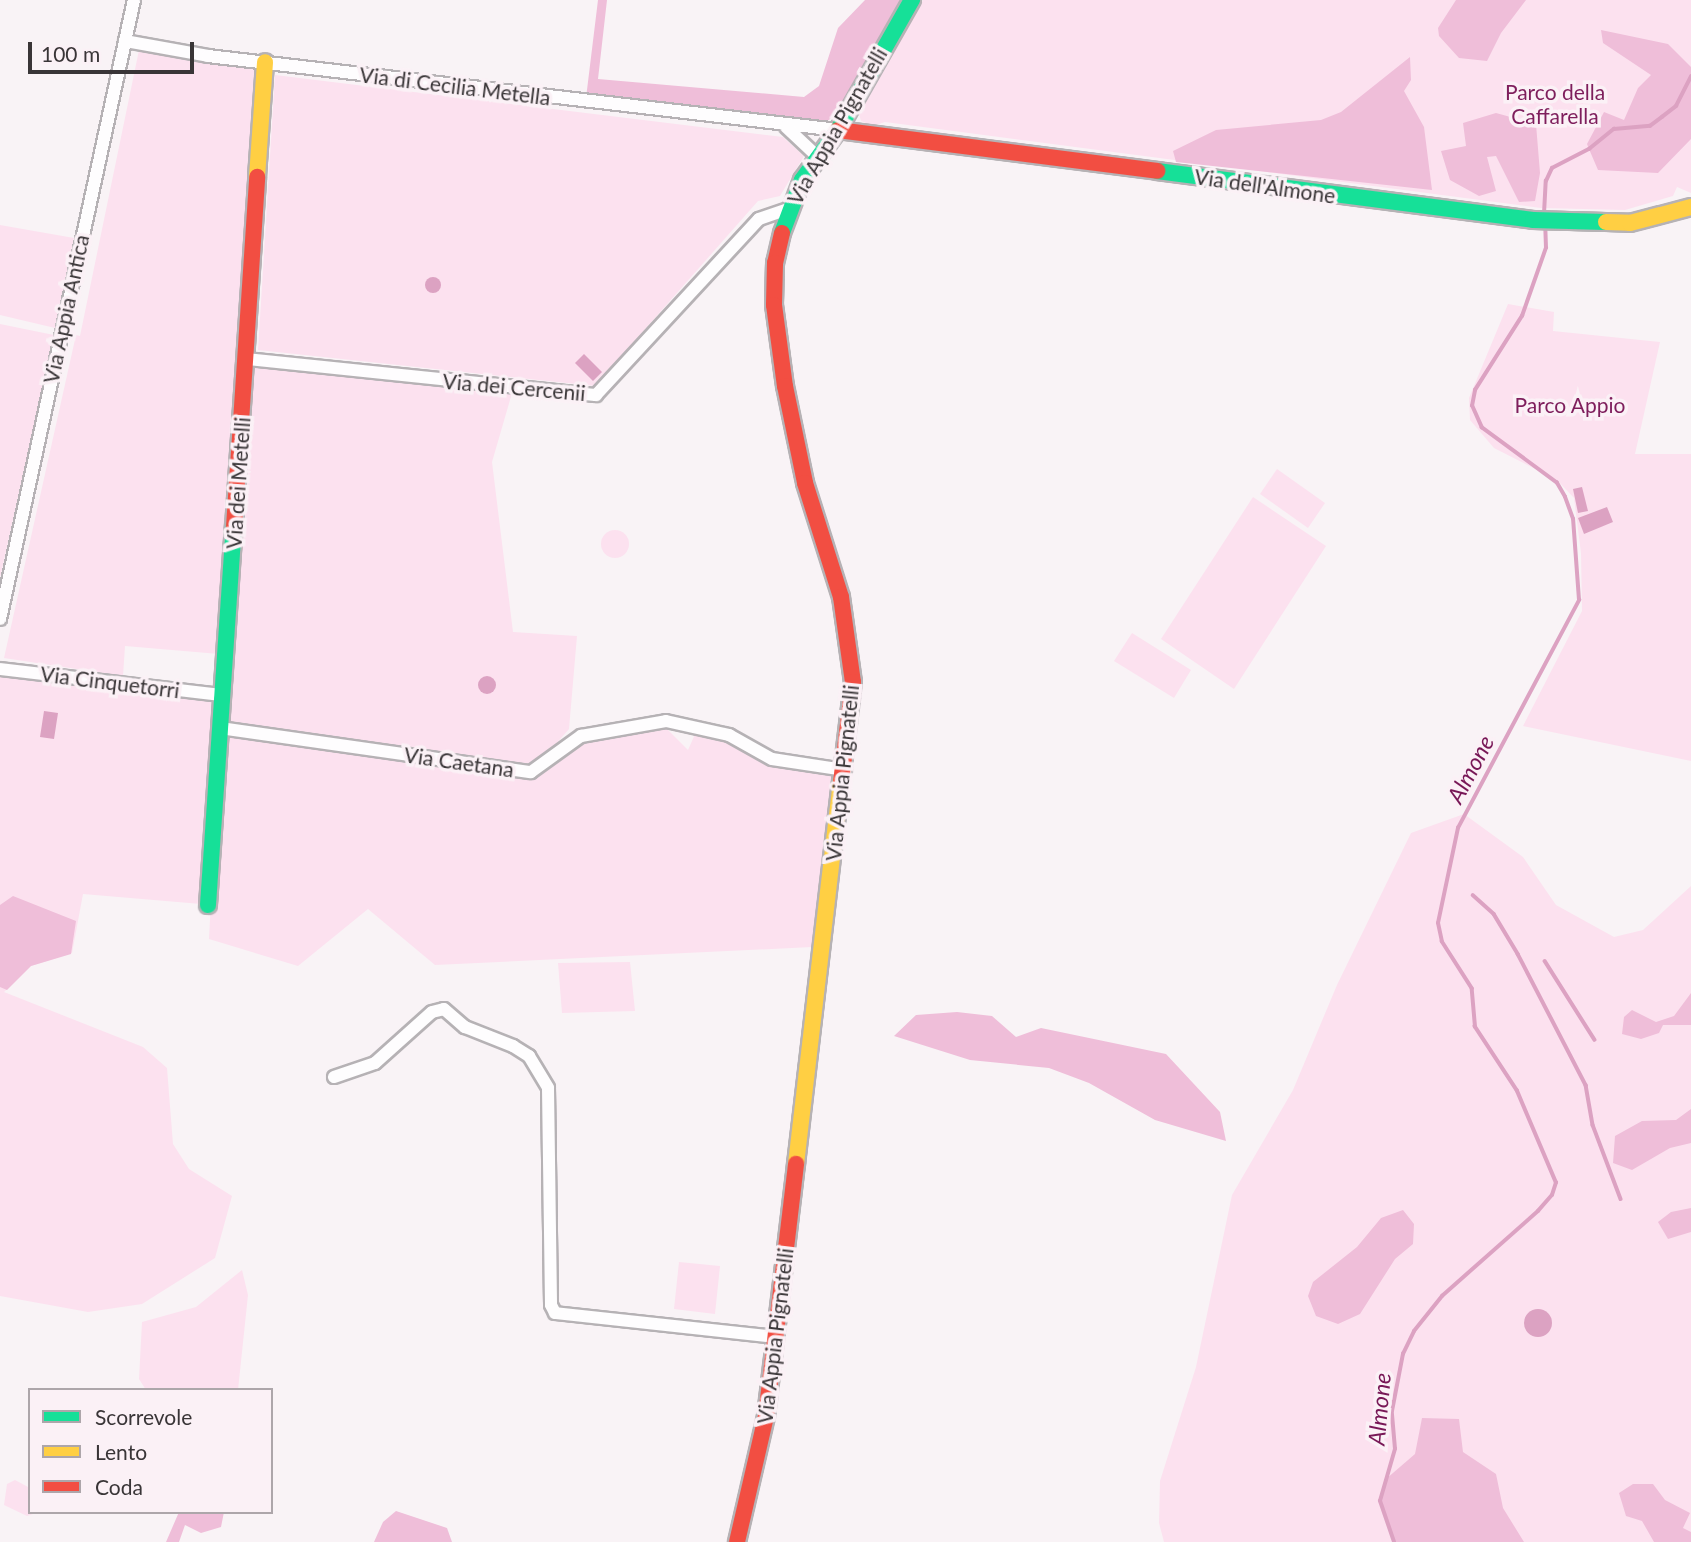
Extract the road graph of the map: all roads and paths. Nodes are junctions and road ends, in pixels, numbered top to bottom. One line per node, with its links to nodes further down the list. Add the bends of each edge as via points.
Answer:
1 (134, 0): 3 (street, Via Appia Antica)
2 (912, 0): 6 (street, Via Appia Pignatelli)
3 (125, 41): 4 (street, Via di Cecilia Metella); 11 (street, Via Appia Antica)
4 (265, 62): 5 (street, Via di Cecilia Metella); 10 (street, Via dei Metelli)
5 (786, 127): 6 (street, Via di Cecilia Metella); 7 (street)
6 (838, 130): 7 (street, Via Appia Pignatelli); 8 (street, Via dell'Almone, via 1551,222 1630,222)
7 (817, 156): 9 (street, Via Appia Pignatelli)
8 (1691, 207)
9 (788, 209): 10 (street, Via dei Cercenii, via 759,219 596,395); 15 (street, Via Appia Pignatelli, via 775,263 774,305 805,483 841,597 850,644 853,682)
10 (247, 359): 13 (street, Via dei Metelli)
11 (0, 619)
12 (0, 669): 13 (street, Via Cinquetorri)
13 (221, 695): 14 (street, Via dei Metelli)
14 (219, 728): 15 (street, Via Caetana, via 531,772 543,768 581,736 666,721 729,735 772,759); 16 (street, Via dei Metelli)
15 (845, 769): 18 (street, Via Appia Pignatelli)
16 (208, 905)
17 (334, 1077): 18 (street, via 375,1063 432,1012 444,1009 465,1027 521,1051 543,1074 550,1104 551,1305 555,1313)
18 (775, 1337): 19 (street, Via Appia Pignatelli, via 762,1443)
19 (737, 1542)

